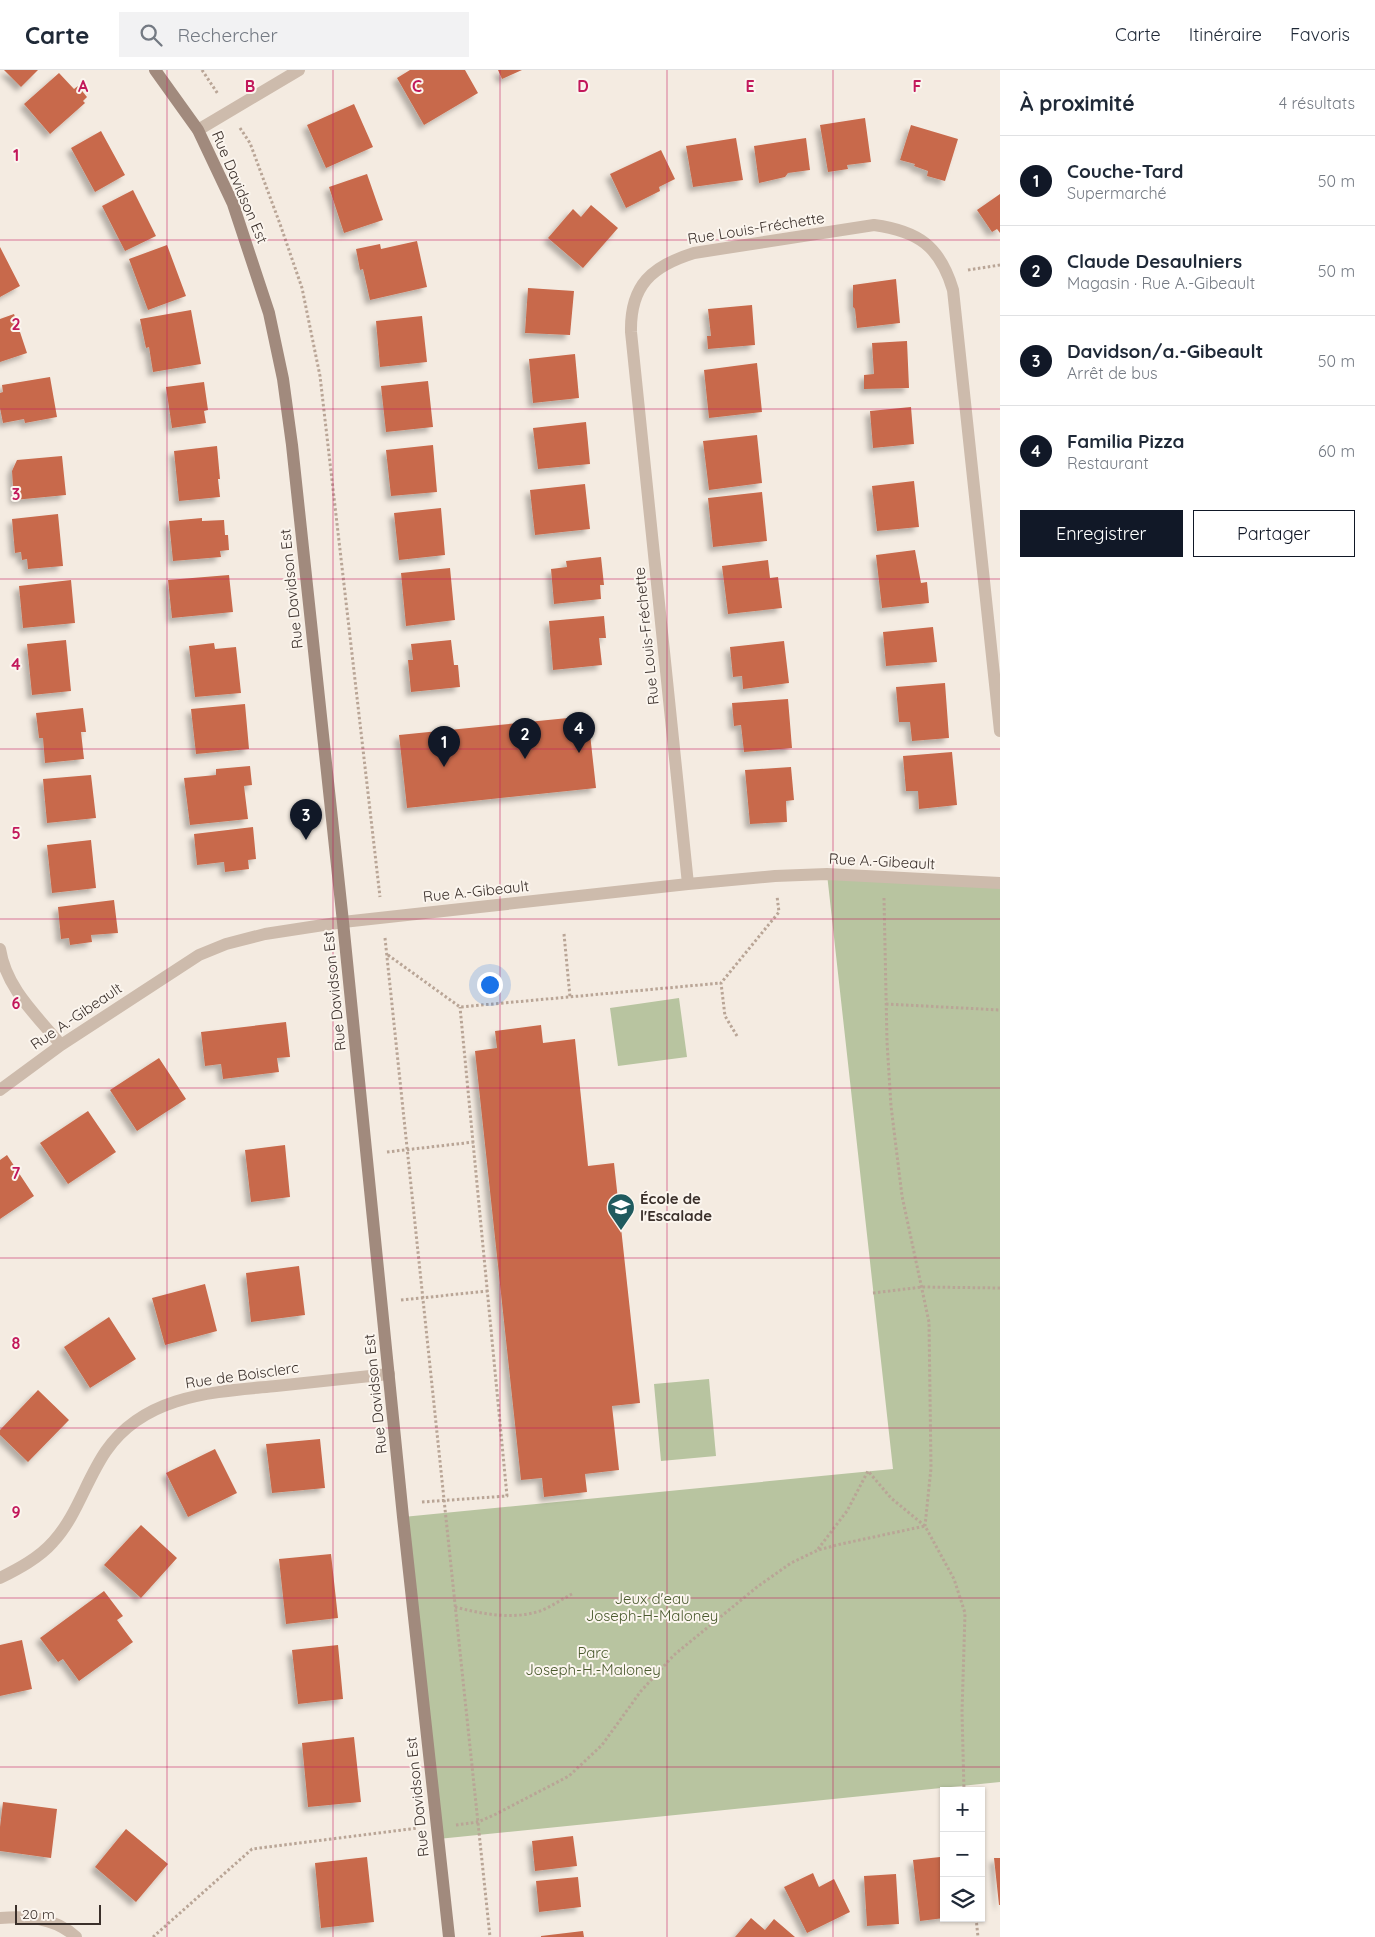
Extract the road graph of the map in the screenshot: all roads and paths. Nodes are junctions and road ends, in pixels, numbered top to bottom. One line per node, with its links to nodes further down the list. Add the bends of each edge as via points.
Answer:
1 (156, 70): 5 (street, Rue Davidson Est)
2 (202, 70): 4 (path)
3 (300, 70): 4 (street)
4 (229, 112): 5 (street); 13 (path, via 250,143 280,224 302,288 320,376)
5 (198, 130): 14 (street, Rue Davidson Est, via 233,204 252,259 269,313 283,379)
6 (1000, 265): 7 (path)
7 (948, 274): 8 (street, Rue Louis-Fréchette, via 953,290); 12 (street, Rue Louis-Fréchette, via 939,258 910,233 874,225 694,253 661,267 648,277 637,295 631,313 631,332)
8 (1000, 731)
9 (775, 876): 10 (street, Rue A.-Gibeault); 12 (street, Rue A.-Gibeault); 18 (path, via 779,912)
10 (884, 877): 11 (street, Rue A.-Gibeault); 20 (path)
11 (1000, 883)
12 (688, 884): 13 (street, Rue A.-Gibeault)
13 (382, 918): 14 (street, Rue A.-Gibeault); 17 (path)
14 (344, 922): 24 (street, Rue A.-Gibeault, via 265,934 199,955); 28 (street, Rue Davidson Est)
15 (564, 934): 19 (path)
16 (0, 949): 24 (street, via 13,987)
17 (388, 955): 21 (path); 27 (path)
18 (721, 983): 19 (path); 23 (path, via 725,1016)
19 (570, 997): 21 (path)
20 (886, 1004): 22 (path); 29 (path, via 897,1165)
21 (460, 1006): 26 (path)
22 (1000, 1010)
23 (737, 1036)
24 (61, 1044): 25 (street, Rue A.-Gibeault)
25 (0, 1090)
26 (474, 1142): 27 (path); 31 (path)
27 (407, 1150): 28 (path); 33 (path)
28 (367, 1154): 34 (street, Rue Davidson Est)
29 (922, 1287): 30 (path); 32 (path); 38 (path, via 930,1362 930,1468)
30 (1000, 1288)
31 (488, 1291): 33 (path); 36 (path, via 507,1496)
32 (874, 1293)
33 (422, 1298): 34 (path); 36 (path)
34 (382, 1302): 35 (street, Rue Davidson Est)
35 (389, 1374): 37 (street, Rue Davidson Est); 40 (street, Rue de Boisclerc, via 216,1392 189,1396 159,1407 131,1424 106,1450 73,1514 53,1543 25,1565)
36 (444, 1500): 37 (path); 42 (path)
37 (402, 1503): 45 (street, Rue Davidson Est)
38 (925, 1526): 39 (path); 39 (path, via 891,1498 868,1471 847,1511); 43 (path, via 954,1579 965,1613)
39 (818, 1550): 44 (path, via 791,1563 757,1587 674,1655 641,1691 602,1745 570,1776)
40 (0, 1578)
41 (572, 1594): 42 (path, via 541,1610 515,1616 486,1615)
42 (455, 1607): 44 (path)
43 (964, 1787)
44 (478, 1822): 45 (path); 51 (path)
45 (436, 1825): 49 (path, via 252,1849); 50 (street, Rue Davidson Est)
46 (0, 1918): 48 (street, via 42,1918 66,1928)
47 (976, 1922): 52 (path)
48 (76, 1937)
49 (154, 1937)
50 (449, 1937)
51 (490, 1937)
52 (978, 1937)

